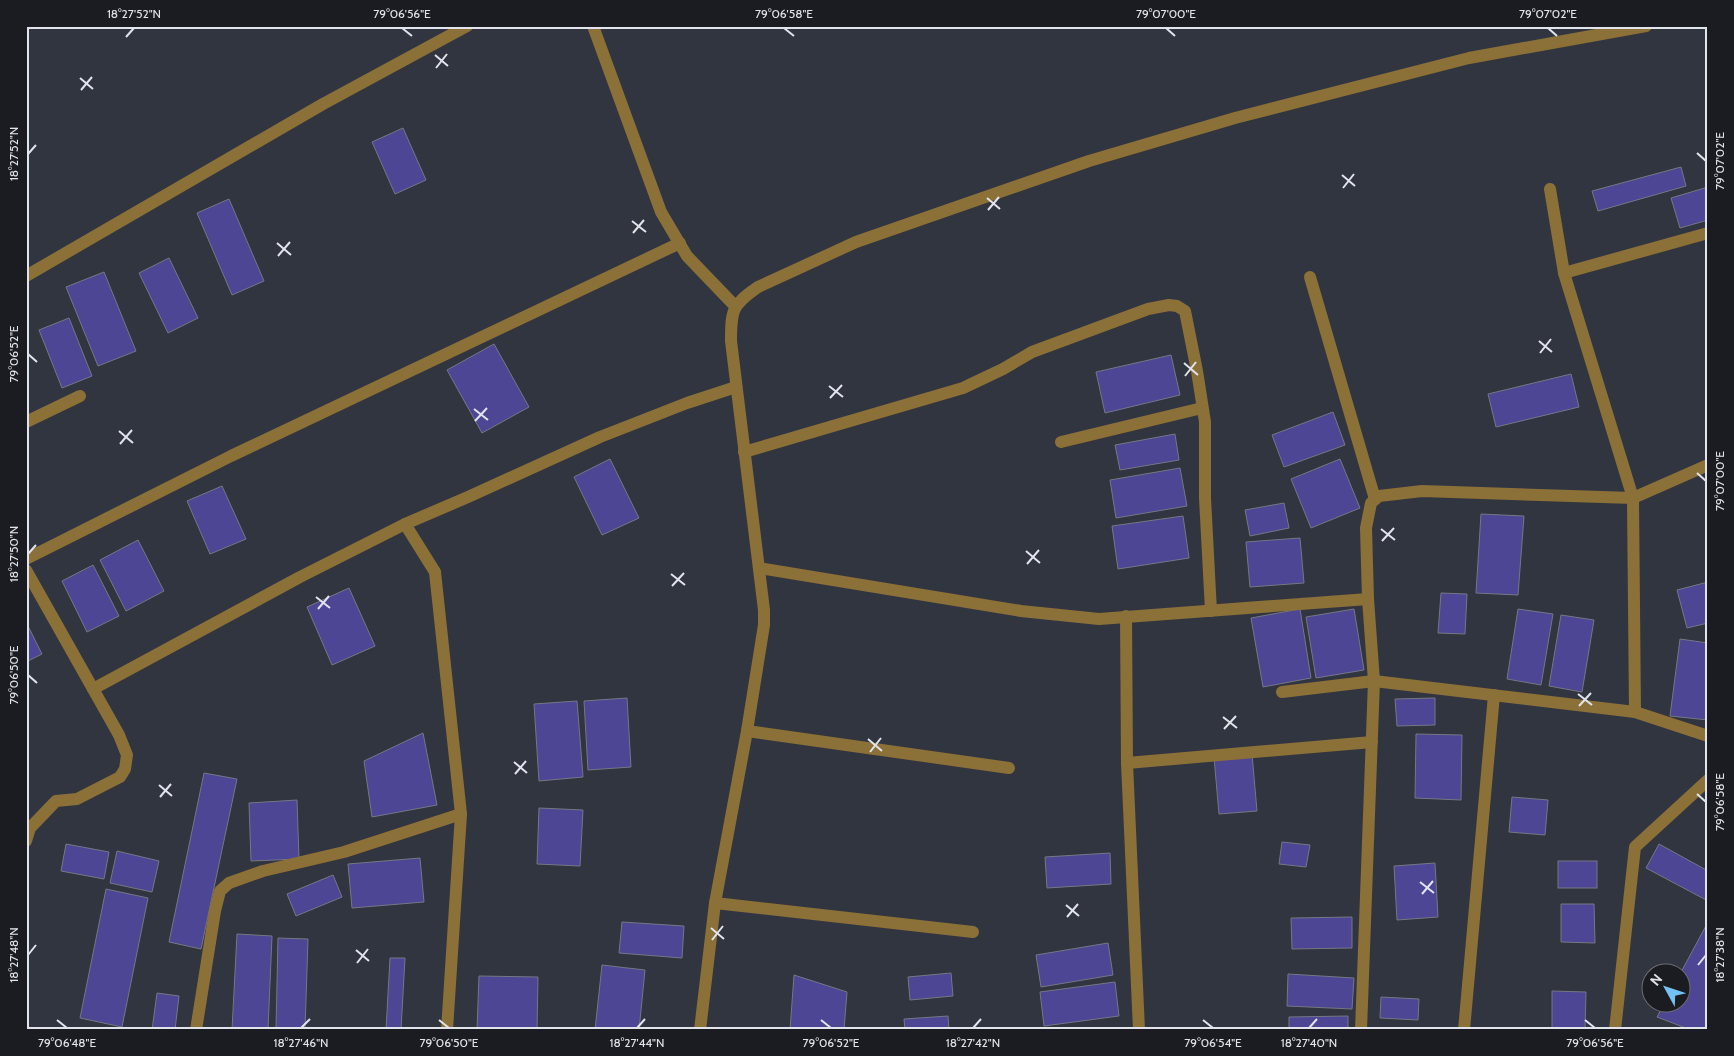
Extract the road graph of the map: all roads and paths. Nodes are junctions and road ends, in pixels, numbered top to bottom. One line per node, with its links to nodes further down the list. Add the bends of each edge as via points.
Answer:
1 (467, 26): 8 (street, via 323,104)
2 (593, 26): 6 (street, via 661,212)
3 (1646, 26): 10 (street, via 1469,58 1235,118 1089,162 856,242 758,287)
4 (1550, 189): 7 (street)
5 (1708, 234): 7 (street)
6 (680, 243): 10 (street, via 687,256); 21 (street, via 231,456)
7 (1564, 273): 18 (street)
8 (26, 276)
9 (1310, 278): 19 (street)
10 (735, 306): 11 (street, via 731,317 731,341)
11 (736, 388): 16 (street); 20 (street, via 600,437)
12 (80, 396): 14 (street)
13 (1202, 408): 15 (street); 16 (street, via 1185,311 1169,305 1148,309 1032,352 1003,370 963,388); 25 (street)
14 (26, 422)
15 (1061, 442)
16 (744, 452): 22 (street)
17 (1708, 465): 18 (street)
18 (1633, 498): 19 (street, via 1422,491 1379,496); 31 (street)
19 (1375, 500): 24 (street, via 1371,503 1366,528)
20 (405, 524): 28 (street, via 300,576); 38 (street, via 435,572)
21 (26, 559)
22 (759, 568): 26 (street, via 1021,612 1099,619); 32 (street, via 764,625)
23 (26, 570): 28 (street)
24 (1368, 599): 25 (street); 27 (street)
25 (1211, 610): 26 (street)
26 (1126, 616): 35 (street)
27 (1374, 680): 29 (street); 30 (street); 34 (street)
28 (93, 689): 39 (street, via 120,735 127,756 125,769 120,777 77,799 56,801 30,828)
29 (1282, 692)
30 (1494, 695): 31 (street); 47 (street)
31 (1635, 712): 33 (street)
32 (747, 731): 36 (street); 40 (street)
33 (1708, 736)
34 (1372, 742): 35 (street); 46 (street)
35 (1127, 763): 45 (street)
36 (1009, 768)
37 (1708, 780): 48 (street, via 1634,848)
38 (460, 814): 42 (street, via 344,852 262,871 229,883 220,891 215,911); 43 (street)
39 (26, 841)
40 (715, 903): 41 (street); 44 (street)
41 (972, 932)
42 (196, 1030)
43 (447, 1030)
44 (700, 1030)
45 (1139, 1030)
46 (1361, 1030)
47 (1464, 1030)
48 (1614, 1030)

